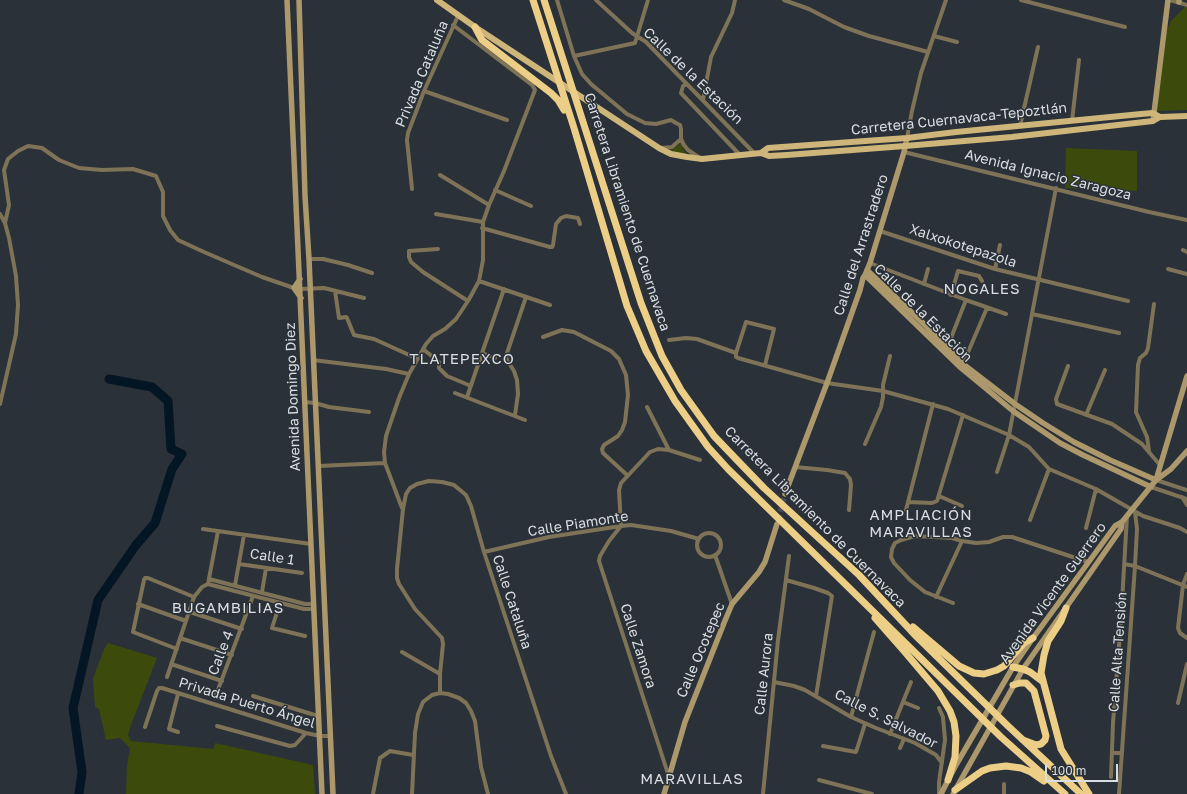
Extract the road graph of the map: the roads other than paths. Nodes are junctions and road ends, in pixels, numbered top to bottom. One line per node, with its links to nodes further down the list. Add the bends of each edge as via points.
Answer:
1 (287, 0): 16 (main road, Avenida Domingo Diez)
2 (299, 0): 17 (main road, Avenida Domingo Diez)
3 (437, 0): 18 (main road)
4 (533, 0): 39 (highway, Carretera Libramiento de Cuernavaca)
5 (544, 0): 194 (highway, Carretera Libramiento de Cuernavaca, via 641,303 670,371 702,420 736,460)
6 (557, 0): 27 (street)
7 (596, 0): 22 (street, Calle de la Estación)
8 (648, 0): 22 (street)
9 (735, 0): 31 (street, via 732,13 711,57)
10 (784, 0): 26 (street, via 809,9 844,28)
11 (946, 0): 23 (street, Calle del Arrastradero)
12 (1021, 0): 20 (street)
13 (1169, 0): 14 (street); 32 (main road)
14 (1179, 1): 15 (street)
15 (1187, 5)
16 (287, 10): 17 (main road); 71 (main road, Avenida Domingo Diez)
17 (299, 10): 63 (main road, Avenida Domingo Diez, via 304,189)
18 (458, 16): 19 (street, Privada Cataluña); 21 (main road)
19 (453, 25): 30 (street, Privada Cataluña); 50 (street, via 532,85 535,90)
20 (1124, 26)
21 (475, 27): 39 (highway, via 482,40 558,100); 42 (main road)
22 (637, 36): 27 (street, via 636,43); 29 (street, Calle de la Estación)
23 (934, 36): 24 (street); 26 (street, Calle del Arrastradero)
24 (957, 42)
25 (1038, 47): 38 (street)
26 (928, 52): 40 (street, Calle del Arrastradero, via 913,104)
27 (574, 56): 41 (street, via 582,74 591,84 627,114 648,124 671,120 680,125)
28 (1079, 60): 36 (street)
29 (688, 84): 31 (street, Calle de la Estación); 45 (street, via 683,86 681,93)
30 (424, 91): 35 (street); 48 (street, Privada Cataluña, via 407,140)
31 (703, 100): 44 (street, Calle de la Estación)
32 (1153, 113): 34 (main road); 36 (main road, Carretera Cuernavaca-Tepoztlán); 37 (main road)
33 (1187, 116): 34 (main road, Carretera Cuernavaca-Tepoztlán)
34 (1160, 117): 37 (main road, Carretera Cuernavaca-Tepoztlán)
35 (507, 120)
36 (1072, 121): 38 (main road, Carretera Cuernavaca-Tepoztlán)
37 (1153, 121): 43 (main road, Carretera Cuernavaca-Tepoztlán)
38 (1020, 126): 40 (main road, Carretera Cuernavaca-Tepoztlán)
39 (574, 128): 190 (highway, Carretera Libramiento de Cuernavaca, via 627,306 661,379 718,459)
40 (907, 138): 43 (main road, Calle del Arrastradero); 44 (main road, Carretera Cuernavaca-Tepoztlán, via 768,148)
41 (681, 139): 42 (street, via 672,147); 46 (street, via 688,150)
42 (659, 148): 46 (main road, via 671,154)
43 (905, 149): 44 (main road, Carretera Cuernavaca-Tepoztlán, via 769,156); 49 (street, Avenida Ignacio Zaragoza); 60 (main road, Calle del Arrastradero)
44 (758, 154): 45 (main road)
45 (740, 155): 46 (main road)
46 (702, 159)
47 (440, 175): 51 (street)
48 (412, 188)
49 (1056, 188): 55 (street, Avenida Ignacio Zaragoza); 74 (street)
50 (495, 190): 51 (street); 52 (street)
51 (489, 205): 56 (street)
52 (531, 206)
53 (0, 214): 57 (street)
54 (436, 214): 56 (street)
55 (1187, 220)
56 (483, 222): 59 (street)
57 (5, 223): 76 (street, via 9,205 4,170 8,159 28,146 42,148 59,160 79,168 133,169 156,176 163,192 163,216 178,240 262,277); 117 (street, via 16,276 18,305 16,334)
58 (580, 224): 59 (street, via 578,218 562,218 556,224 552,247)
59 (482, 228): 72 (street, via 483,260)
60 (880, 231): 64 (main road, Calle del Arrastradero); 66 (street, Xalxokotepazola)
61 (1000, 245): 66 (street)
62 (438, 249): 86 (street, via 409,251 409,257 422,272)
63 (309, 259): 69 (street, via 348,265); 77 (main road, Avenida Domingo Diez)
64 (870, 263): 68 (main road, Calle del Arrastradero); 75 (street)
65 (928, 269): 75 (street)
66 (994, 269): 74 (street, Xalxokotepazola)
67 (1168, 269): 70 (street)
68 (866, 272): 97 (main road, Calle de la Estación); 110 (main road, Calle del Arrastradero)
69 (372, 274)
70 (1187, 274)
71 (300, 278): 76 (main road); 78 (main road, Avenida Domingo Diez)
72 (479, 281): 79 (street); 86 (street)
73 (982, 281): 81 (street, via 979,276 958,271)
74 (1039, 281): 87 (street, Xalxokotepazola); 92 (street)
75 (924, 284): 81 (street)
76 (294, 288): 78 (street); 84 (main road)
77 (310, 288): 78 (street); 80 (street); 103 (main road, Avenida Domingo Diez)
78 (301, 289): 84 (main road, Avenida Domingo Diez)
79 (504, 290): 82 (street); 98 (street)
80 (335, 291): 83 (street); 102 (street, via 339,318 347,318 354,335 374,339)
81 (951, 294): 85 (street)
82 (526, 297): 88 (street); 123 (street, via 506,356 517,380)
83 (364, 298)
84 (301, 299): 115 (main road, Avenida Domingo Diez)
85 (966, 300): 90 (street); 97 (street)
86 (468, 301): 96 (street, via 456,319 434,336)
87 (1128, 301)
88 (550, 304)
89 (1154, 304): 131 (street, via 1148,348 1138,365 1136,412 1147,437)
90 (986, 308): 91 (street); 104 (street)
91 (1006, 314)
92 (1032, 314): 93 (street); 119 (street)
93 (1119, 333)
94 (543, 337): 141 (street, via 562,330 574,332 611,351 619,359 626,375 628,395 624,422 618,436 602,449 603,453)
95 (669, 340): 99 (street, via 697,339)
96 (423, 349): 102 (street); 111 (street, via 439,362 439,368 447,376)
97 (946, 350): 104 (main road, Calle de la Estación); 121 (main road, Calle de la Estación)
98 (482, 353): 101 (street); 111 (street)
99 (736, 353): 105 (street, via 738,358); 105 (street, via 746,322 772,328 775,332)
100 (890, 356): 112 (street)
101 (495, 358)
102 (418, 359): 108 (street)
103 (313, 360): 108 (street); 116 (main road, Avenida Domingo Diez)
104 (963, 364): 119 (main road, Calle de la Estación)
105 (765, 365): 110 (street)
106 (1068, 366): 125 (street, via 1056,404)
107 (1105, 370): 125 (street)
108 (409, 374): 133 (street, via 386,436)
109 (1187, 376): 134 (main road)
110 (827, 383): 112 (street); 136 (main road, Calle del Arrastradero)
111 (471, 386): 114 (street)
112 (883, 391): 118 (street); 128 (street, via 881,407)
113 (455, 393): 114 (street)
114 (467, 397): 123 (street)
115 (305, 402): 116 (street); 161 (main road, Avenida Domingo Diez)
116 (315, 403): 122 (street); 135 (main road, Avenida Domingo Diez)
117 (0, 404)
118 (933, 404): 124 (street); 150 (street)
119 (1015, 404): 121 (street); 138 (main road, Calle de la Estación, via 1074,442)
120 (647, 407): 129 (street)
121 (1013, 411): 127 (street); 140 (main road, Calle de la Estación, via 1060,443)
122 (369, 412)
123 (515, 415): 126 (street)
124 (963, 415): 127 (street); 147 (street)
125 (1086, 415): 131 (street, via 1112,424 1142,444)
126 (525, 420)
127 (1009, 435): 137 (street, via 1029,447); 139 (street)
128 (865, 444)
129 (669, 450): 132 (street); 141 (street, via 658,449 650,452)
130 (1187, 451): 142 (main road, via 1171,469)
131 (1149, 452): 134 (street)
132 (700, 460)
133 (385, 463): 135 (street); 153 (street)
134 (1160, 465): 142 (main road)
135 (318, 466): 162 (main road, Avenida Domingo Diez)
136 (795, 468): 146 (main road, Calle del Arrastradero); 154 (street, via 845,473 851,485)
137 (1049, 468): 144 (street); 158 (street)
138 (1129, 468): 140 (main road); 142 (main road, Calle de la Estación)
139 (997, 472)
140 (1126, 474): 143 (main road, Calle de la Estación)
141 (628, 475): 163 (street, via 621,482 619,490)
142 (1156, 480): 143 (main road); 145 (street, Calle de la Estación)
143 (1151, 487): 148 (street, Calle de la Estación); 156 (main road)
144 (1096, 490): 156 (street); 164 (street)
145 (1187, 490)
146 (785, 494)
147 (939, 496): 150 (street, via 937,501 932,503); 152 (street)
148 (1182, 497): 149 (street, Calle de la Estación); 151 (street)
149 (1187, 499)
150 (908, 502): 155 (street)
151 (1187, 504)
152 (962, 506)
153 (402, 509): 172 (street, Calle Cataluña, via 406,494 417,484 429,481 454,485 466,496); 218 (street, via 397,578 415,609 442,638)
154 (849, 510)
155 (906, 510)
156 (1134, 511): 157 (main road); 167 (street); 178 (street, Calle Alta Tensión, via 1137,529)
157 (1127, 516): 159 (main road); 177 (street, Calle Alta Tensión)
158 (1030, 520)
159 (1122, 522): 175 (main road, Avenida Vicente Guerrero, via 1115,526); 188 (main road, Avenida Vicente Guerrero, via 1120,529)
160 (777, 524): 198 (main road, Calle Ocotepec, via 765,562)
161 (311, 526): 162 (main road); 171 (main road, Avenida Domingo Diez)
162 (321, 526): 243 (main road, Avenida Domingo Diez)
163 (621, 526): 169 (street, Calle Piamonte, via 671,531); 172 (street, Calle Piamonte, via 549,537); 254 (street, Calle Zamora, via 603,551 599,561 600,567)
164 (1086, 528)
165 (203, 529): 166 (street)
166 (218, 532): 168 (street); 182 (street)
167 (1187, 532)
168 (244, 535): 171 (street); 176 (street)
169 (699, 539): 173 (street, via 697,548 702,555); 173 (street, via 710,533 718,537 721,545)
170 (962, 541): 175 (street, via 989,542 1012,537); 193 (street); 193 (street, via 914,536 895,543 892,549 891,557 894,563 910,580)
171 (311, 544): 199 (main road, Avenida Domingo Diez)
172 (484, 552): 266 (street, Calle Cataluña, via 551,756)
173 (715, 556): 198 (street)
174 (789, 556): 183 (street, Calle Aurora)
175 (1088, 562): 186 (main road, Avenida Vicente Guerrero)
176 (239, 564): 179 (street, Calle 1); 185 (street)
177 (1124, 564): 178 (street); 202 (street, Calle Alta Tensión)
178 (1135, 566): 187 (street); 204 (street, Calle Alta Tensión)
179 (266, 568): 180 (street, Calle 1); 189 (street)
180 (302, 573)
181 (1187, 574): 187 (street)
182 (209, 579): 184 (street); 185 (street)
183 (786, 580): 221 (street, Calle Aurora); 229 (street, via 832,596)
184 (208, 584): 191 (street); 192 (street)
185 (235, 585): 189 (street)
186 (1071, 586): 188 (main road); 209 (main road, Avenida Vicente Guerrero)
187 (1185, 586): 210 (street, via 1178,628)
188 (1078, 591): 200 (main road, Avenida Vicente Guerrero)
189 (262, 592): 199 (street)
190 (855, 593): 257 (highway, via 938,691 950,711 956,736 955,757); 260 (highway, Carretera Libramiento de Cuernavaca, via 1001,737)
191 (254, 596): 195 (street); 205 (street, Calle 4)
192 (194, 597): 197 (street, via 145,578); 201 (street)
193 (936, 597): 196 (street)
194 (886, 602): 209 (highway, via 949,658 974,673 991,673 1004,666 1024,643); 244 (highway, Carretera Libramiento de Cuernavaca, via 917,637)
195 (280, 603): 199 (street, via 304,608); 207 (street, via 272,628)
196 (953, 603)
197 (138, 604): 203 (street); 211 (street, via 133,632)
198 (732, 604): 254 (main road, Calle Ocotepec, via 685,722)
199 (314, 607): 234 (main road, Avenida Domingo Diez)
200 (1066, 608): 217 (main road, Avenida Vicente Guerrero); 223 (highway, via 1048,641 1042,664)
201 (190, 612): 203 (street); 205 (street)
202 (1121, 620): 204 (street); 248 (street, Calle Alta Tensión)
203 (186, 621): 208 (street)
204 (1132, 621): 249 (street, Calle Alta Tensión)
205 (242, 629): 213 (street, Calle 4)
206 (874, 632): 235 (street)
207 (305, 636)
208 (180, 638): 211 (street); 213 (street)
209 (1033, 638): 216 (main road, Avenida Vicente Guerrero)
210 (1187, 638)
211 (177, 648): 214 (street)
212 (402, 652): 218 (street)
213 (232, 655): 220 (street, Calle 4)
214 (171, 664): 219 (street); 220 (street)
215 (1187, 664): 231 (street)
216 (1013, 667): 217 (highway); 252 (main road, Avenida Vicente Guerrero)
217 (1023, 669): 223 (highway); 224 (main road, Avenida Vicente Guerrero)
218 (440, 674): 225 (street)
219 (167, 677)
220 (222, 680): 227 (street, Calle 4)
221 (774, 682): 229 (street, Calle S. Salvador, via 794,686); 268 (street, Calle Aurora)
222 (911, 682): 230 (street)
223 (1042, 682): 273 (highway, via 1061,749)
224 (1013, 685): 244 (highway, via 1026,684 1034,691 1046,736 1041,744); 253 (main road, Avenida Vicente Guerrero)
225 (440, 693): 250 (street, via 423,702 418,714); 265 (street, via 459,698 471,711)
226 (178, 694): 238 (street, Privada Puerto Ángel, via 159,688); 239 (street, via 169,729); 240 (street, Privada Puerto Ángel)
227 (216, 695)
228 (253, 696): 234 (street)
229 (816, 696): 235 (street, Calle S. Salvador)
230 (903, 702): 232 (street); 241 (street)
231 (1178, 703)
232 (918, 708)
233 (939, 708): 251 (street, via 943,717 945,740)
234 (318, 716): 242 (main road, Avenida Domingo Diez)
235 (851, 717): 236 (street, Calle S. Salvador)
236 (865, 724): 241 (street, Calle S. Salvador); 246 (street, via 856,752)
237 (217, 726): 240 (street, via 290,746 295,745)
238 (145, 727)
239 (178, 732)
240 (306, 732): 242 (street, Privada Puerto Ángel)
241 (890, 734): 245 (street, Calle S. Salvador)
242 (320, 736): 243 (street, Privada Puerto Ángel); 261 (main road, Avenida Domingo Diez)
243 (330, 736): 262 (main road, Avenida Domingo Diez)
244 (1020, 738): 272 (highway, Carretera Libramiento de Cuernavaca)
245 (904, 739): 247 (street); 251 (street, Calle S. Salvador, via 936,755)
246 (823, 746)
247 (900, 748)
248 (1112, 753): 249 (street); 255 (street, Calle Alta Tensión)
249 (1122, 753): 274 (street, Calle Alta Tensión)
250 (413, 755): 263 (street, via 390,751 380,758); 264 (street)
251 (942, 763): 270 (street)
252 (956, 765): 253 (main road); 257 (main road, Avenida Vicente Guerrero)
253 (965, 771): 259 (main road, Avenida Vicente Guerrero)
254 (669, 777): 267 (main road, Calle Ocotepec)
255 (1111, 777)
256 (819, 780): 269 (street)
257 (948, 780): 270 (main road, Avenida Vicente Guerrero)
258 (1004, 784): 271 (street)
259 (954, 792): 260 (highway, via 982,771 1006,766 1031,772 1055,791)
260 (1063, 793)
261 (322, 794)
262 (333, 794)
263 (373, 794)
264 (412, 794)
265 (488, 794)
266 (566, 794)
267 (664, 794)
268 (763, 794)
269 (872, 794)
270 (940, 794)
271 (1004, 794)
272 (1081, 794)
273 (1089, 794)
274 (1119, 794)

